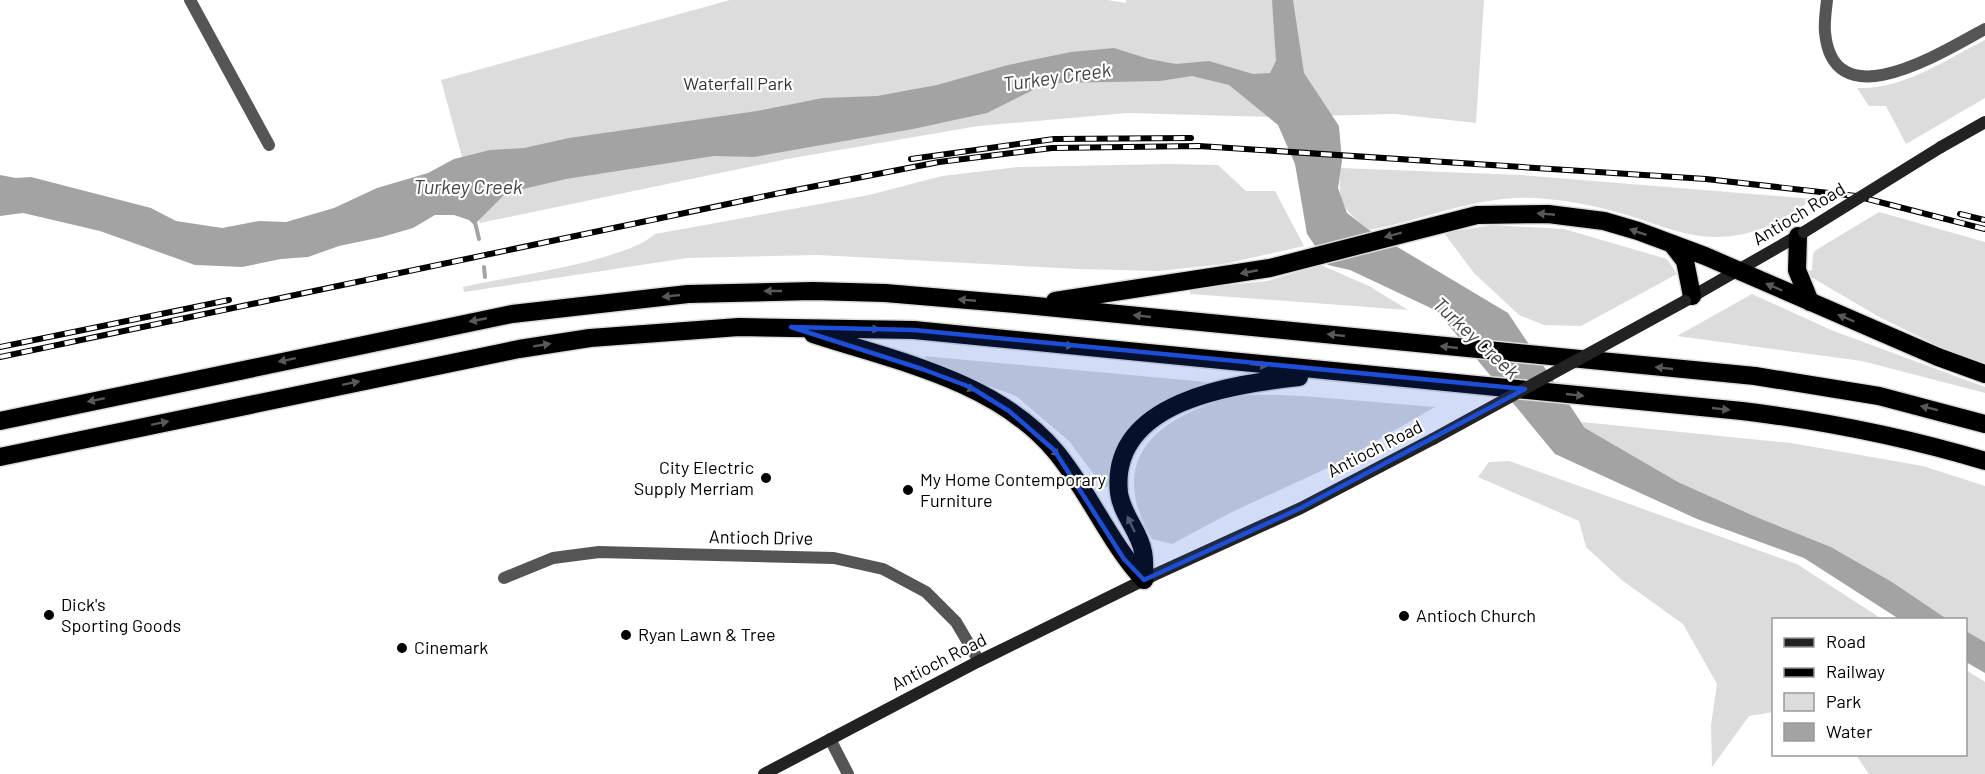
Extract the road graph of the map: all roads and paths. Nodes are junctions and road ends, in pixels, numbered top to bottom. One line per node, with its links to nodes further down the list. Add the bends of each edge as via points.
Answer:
1 (190, 0): 5 (street)
2 (1827, 0): 3 (street, via 1825,32 1830,54 1839,67 1856,77 1891,74)
3 (1985, 29)
4 (1985, 122): 6 (main road, Antioch Road, bridge)
5 (269, 145)
6 (1801, 234): 8 (main road, Antioch Road); 10 (highway, via 1797,270)
7 (1671, 244): 8 (highway); 9 (highway, via 1685,261); 11 (highway, one-way to 11, via 1604,221 1504,213 1450,220 1237,274)
8 (1738, 271): 9 (main road, Antioch Road); 10 (highway, one-way to 8)
9 (1689, 299): 20 (main road, Antioch Road, bridge, via 1301,508)
10 (1810, 302): 14 (highway, one-way to 10)
11 (1026, 305): 15 (highway, one-way to 15, via 813,291 729,292 585,304 442,327); 16 (highway, one-way to 11, bridge, via 1821,385)
12 (791, 327): 13 (highway, one-way to 13, via 914,330); 17 (highway, one-way to 12, via 519,349 682,330); 20 (highway, one-way to 20, via 970,387 1009,411 1054,450 1073,474 1124,559)
13 (1336, 373): 18 (highway, one-way to 18, bridge, via 1434,379 1808,419 1930,444); 20 (highway, one-way to 13, via 1143,552 1119,496 1118,478 1121,462 1141,430 1170,408 1212,390)
14 (1985, 374)
15 (0, 421)
16 (1985, 424)
17 (0, 457)
18 (1985, 461)
19 (504, 578): 21 (street, Antioch Drive, via 553,558 599,552 842,560 884,569 926,592 956,622)
20 (1144, 580): 21 (main road, Antioch Road)
21 (979, 661): 22 (main road, Antioch Road)
22 (830, 739): 23 (main road, Antioch Road); 24 (street)
23 (764, 774)
24 (848, 774)

